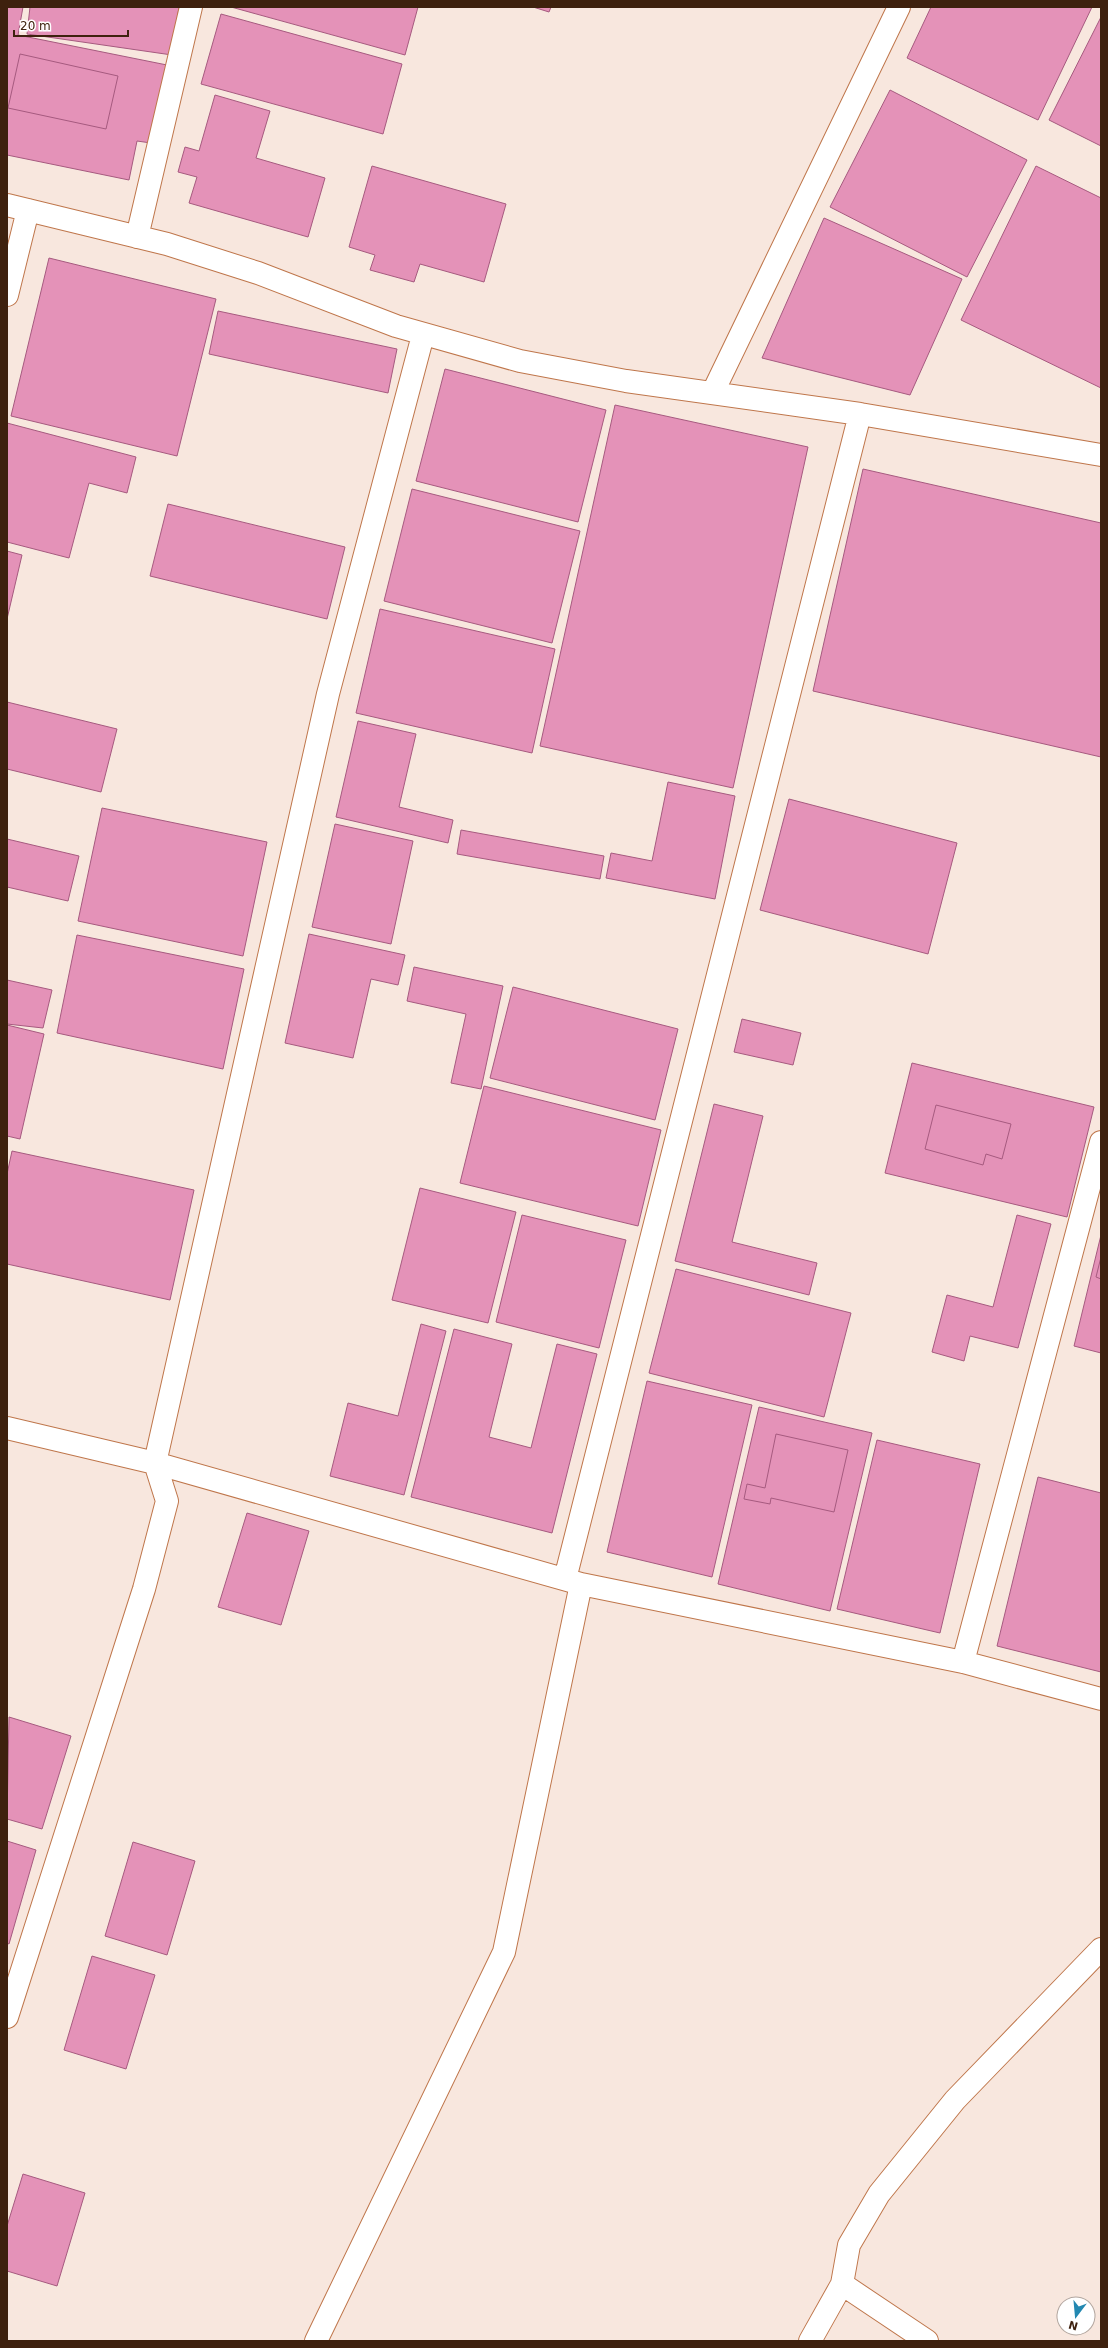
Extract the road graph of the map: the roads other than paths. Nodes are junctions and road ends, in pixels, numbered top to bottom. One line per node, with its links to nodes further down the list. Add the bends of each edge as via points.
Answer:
1 (191, 7): 4 (street)
2 (899, 7): 7 (street)
3 (17, 207): 4 (street); 5 (street)
4 (137, 237): 6 (street, via 258,272)
5 (7, 295)
6 (424, 335): 7 (street, via 520,361 626,381); 12 (street, via 328,694)
7 (713, 392): 8 (street)
8 (860, 414): 9 (street); 13 (street)
9 (1101, 455)
10 (1101, 1142): 14 (street)
11 (7, 1428): 12 (street)
12 (155, 1463): 13 (street); 17 (street, via 167,1501 144,1589)
13 (573, 1582): 14 (street); 19 (street, via 504,1952)
14 (963, 1662): 15 (street)
15 (1101, 1699)
16 (1101, 1950): 18 (street, via 955,2100 879,2194 849,2245)
17 (7, 2017)
18 (842, 2284): 20 (street); 21 (street)
19 (316, 2341)
20 (810, 2341)
21 (927, 2341)

